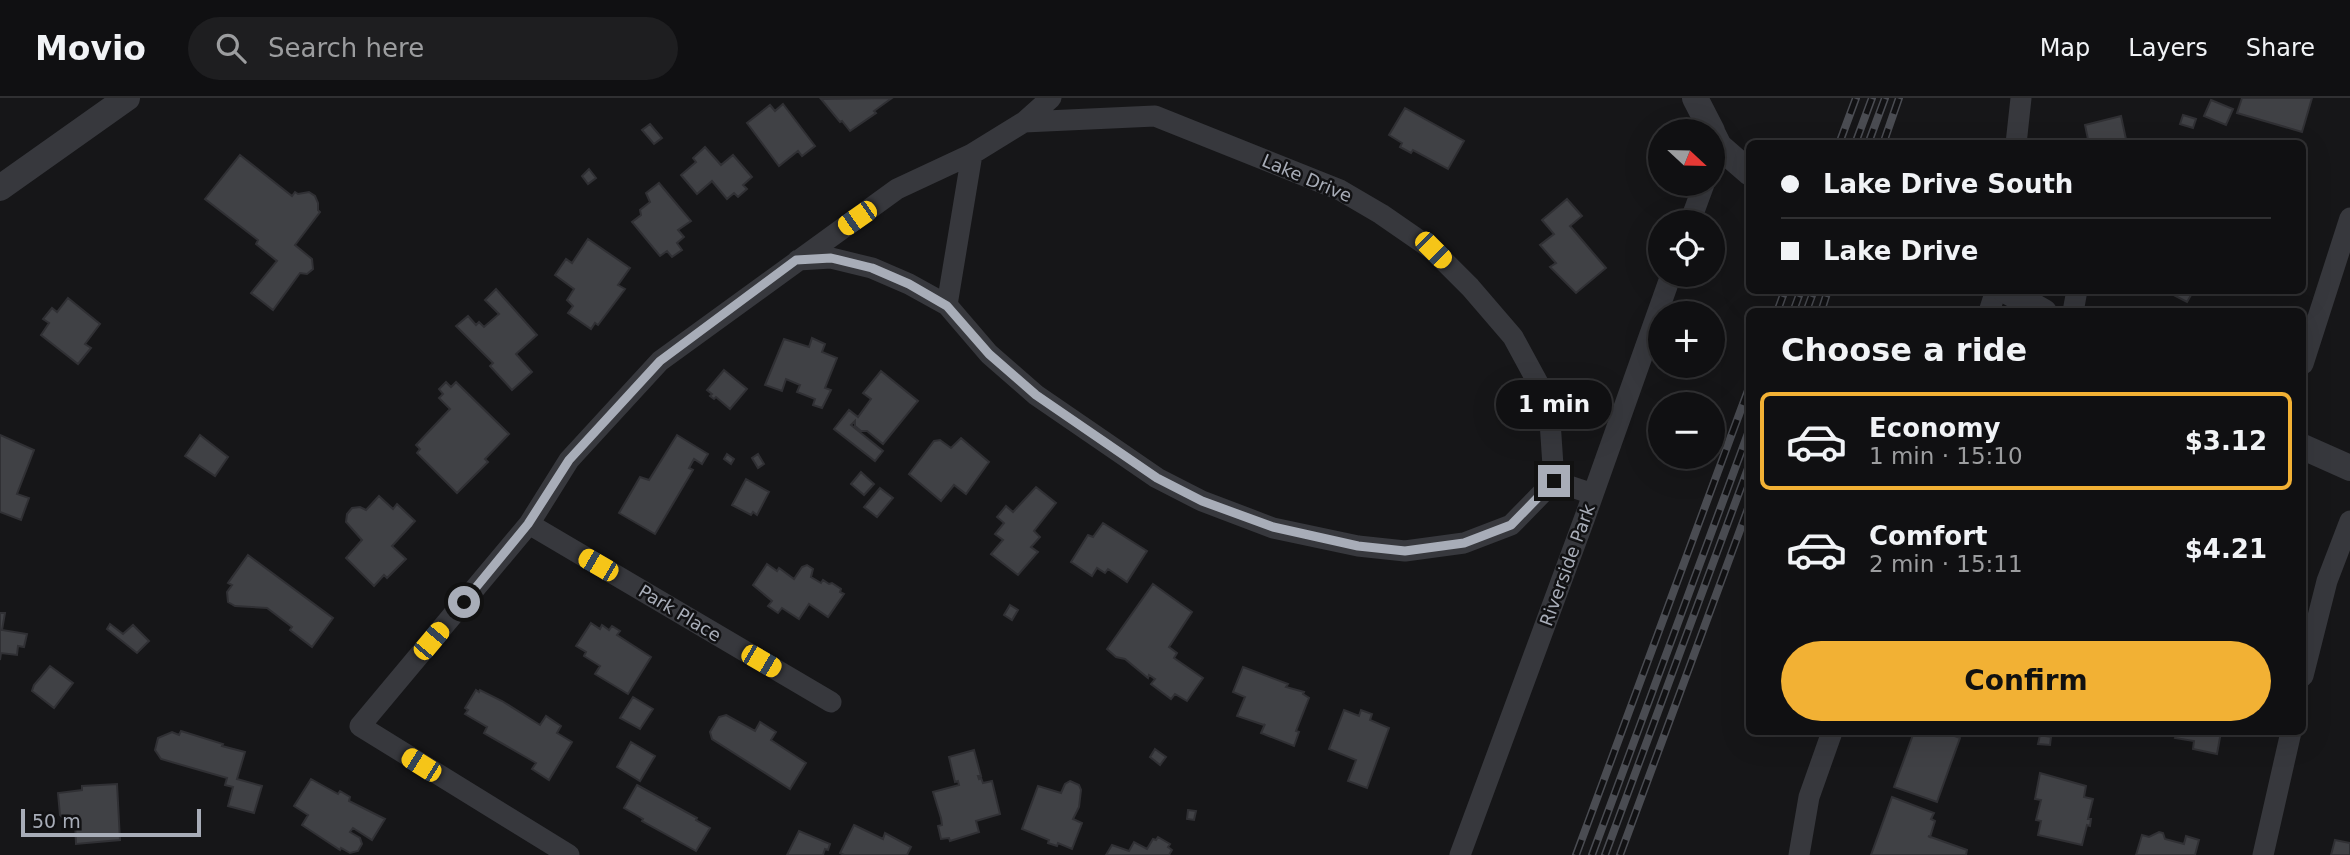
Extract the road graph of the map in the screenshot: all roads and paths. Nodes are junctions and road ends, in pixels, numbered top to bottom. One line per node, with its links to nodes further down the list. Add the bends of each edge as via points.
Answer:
1 (127, 98): 13 (street)
2 (1051, 98): 8 (street)
3 (1138, 98): 6 (street, Lake Drive)
4 (1695, 98): 7 (street)
5 (2021, 98): 9 (street)
6 (1154, 116): 8 (street, Lake Drive); 23 (street, Lake Drive, via 1340,190 1433,250 1513,337 1538,383 1550,421)
7 (1704, 119)
8 (1024, 122): 11 (street)
9 (2017, 140)
10 (1726, 153): 12 (street)
11 (972, 154): 15 (street, via 897,189); 18 (street)
12 (1746, 170)
13 (0, 188)
14 (2350, 218): 20 (street)
15 (796, 260): 18 (street, via 831,258 872,268); 26 (street, via 660,361 569,460)
16 (1667, 287): 24 (street, Riverside Park)
17 (2011, 294): 19 (street)
18 (947, 306): 23 (street, via 989,354 1086,430 1157,478 1202,501 1273,527 1405,551 1464,543 1511,525)
19 (2034, 308)
20 (2306, 355)
21 (2306, 448): 22 (street)
22 (2350, 468)
23 (1554, 481): 24 (street)
24 (1593, 494): 32 (street, Riverside Park)
25 (2350, 521): 27 (street, via 2327,581)
26 (528, 524): 28 (street, Park Place); 31 (street, via 360,726)
27 (2306, 664)
28 (831, 702)
29 (1831, 735): 33 (street, via 1809,797)
30 (2290, 735): 34 (street)
31 (569, 855)
32 (1460, 855)
33 (1799, 855)
34 (2263, 855)

